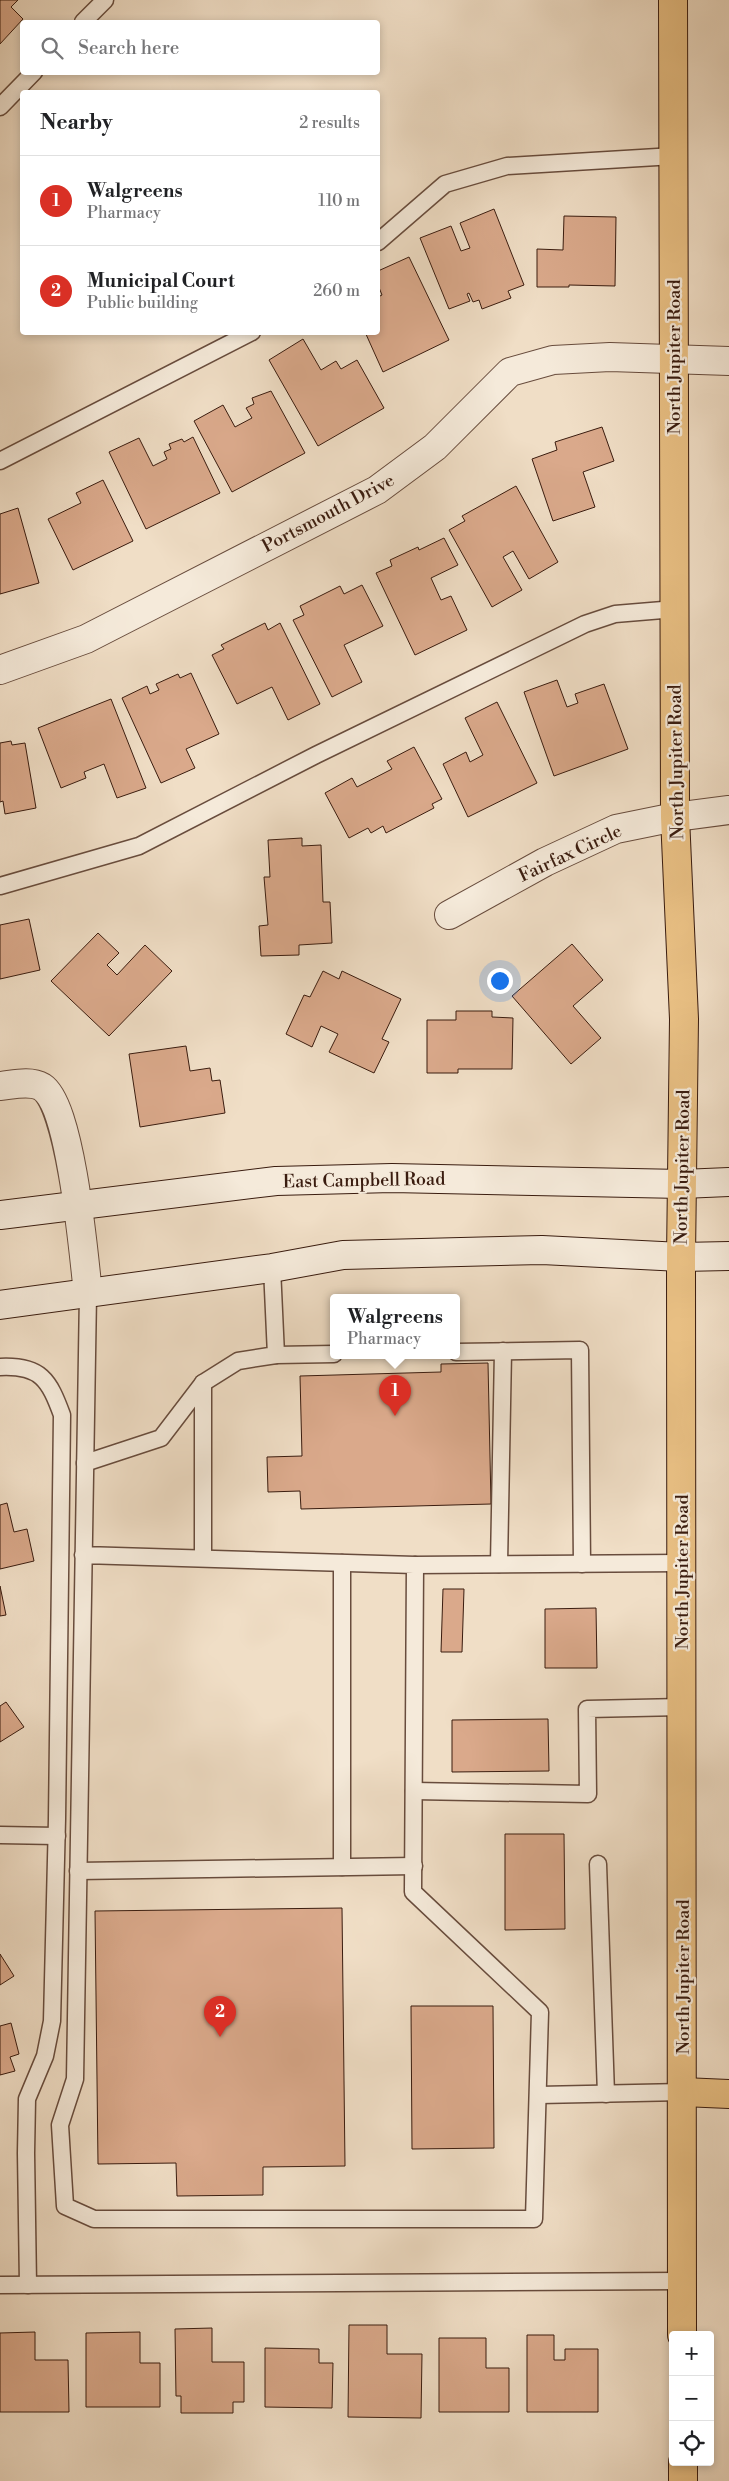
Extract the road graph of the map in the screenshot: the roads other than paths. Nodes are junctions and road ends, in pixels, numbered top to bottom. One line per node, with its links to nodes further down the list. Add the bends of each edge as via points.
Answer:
1 (105, 0): 3 (lane)
2 (673, 0): 6 (main road, North Jupiter Road)
3 (85, 20)
4 (31, 75): 5 (lane)
5 (0, 107)
6 (674, 156): 7 (lane, via 517,165 486,171 445,184); 9 (main road, North Jupiter Road)
7 (380, 240)
8 (246, 335): 11 (lane)
9 (674, 360): 10 (main road, Portsmouth Drive); 12 (main road, North Jupiter Road); 13 (main road, Portsmouth Drive, via 610,357 553,360 510,372 435,447 378,490 86,639)
10 (729, 362)
11 (0, 461)
12 (675, 609): 15 (main road, North Jupiter Road); 16 (lane, via 615,614 585,624 316,755 139,846)
13 (0, 670)
14 (729, 810): 15 (main road, Fairfax Circle)
15 (676, 817): 17 (main road, Fairfax Circle, via 616,829 545,862); 20 (main road, North Jupiter Road, via 684,1019)
16 (0, 886)
17 (449, 915)
18 (0, 1086): 21 (main road, via 26,1083 42,1087 57,1106)
19 (729, 1182): 20 (main road, East Campbell Road)
20 (682, 1184): 21 (main road, East Campbell Road, via 392,1178 276,1181); 24 (main road, North Jupiter Road)
21 (78, 1206): 22 (main road, East Campbell Road); 26 (main road)
22 (0, 1215)
23 (729, 1256): 24 (main road)
24 (681, 1257): 25 (main road, via 542,1250 343,1255); 40 (main road, North Jupiter Road)
25 (272, 1268): 26 (main road); 31 (lane)
26 (88, 1294): 27 (main road); 34 (lane)
27 (0, 1305)
28 (503, 1351): 29 (lane); 38 (lane); 39 (lane, via 580,1350)
29 (460, 1352)
30 (330, 1354): 31 (lane)
31 (276, 1355): 33 (lane, via 238,1361)
32 (0, 1367): 45 (lane, via 33,1370 52,1388 62,1415)
33 (203, 1383): 34 (lane, via 161,1438); 36 (lane)
34 (85, 1463): 35 (lane)
35 (83, 1555): 36 (lane); 49 (lane)
36 (203, 1558): 37 (lane)
37 (342, 1563): 41 (lane); 48 (lane)
38 (499, 1564): 39 (lane); 41 (lane)
39 (582, 1564): 40 (lane)
40 (681, 1564): 42 (main road, North Jupiter Road)
41 (415, 1565): 43 (lane)
42 (682, 1707): 43 (lane, via 588,1709 588,1794); 50 (main road, North Jupiter Road)
43 (414, 1791): 47 (lane)
44 (0, 1835): 45 (lane)
45 (57, 1836): 56 (lane, via 52,2020 45,2056 27,2099)
46 (598, 1864): 51 (lane)
47 (414, 1866): 48 (lane); 53 (lane, via 413,1892 540,2012)
48 (342, 1867): 49 (lane)
49 (78, 1871): 53 (lane, via 75,2079 60,2125 65,2206 94,2219 534,2219)
50 (683, 2092): 51 (lane); 52 (main road); 54 (main road, North Jupiter Road)
51 (606, 2094): 53 (lane)
52 (729, 2094)
53 (538, 2096)
54 (682, 2281): 56 (lane); 57 (main road, North Jupiter Road)
55 (0, 2285): 56 (lane)
56 (28, 2285)
57 (682, 2331)
58 (683, 2466): 59 (main road)
59 (683, 2481)

